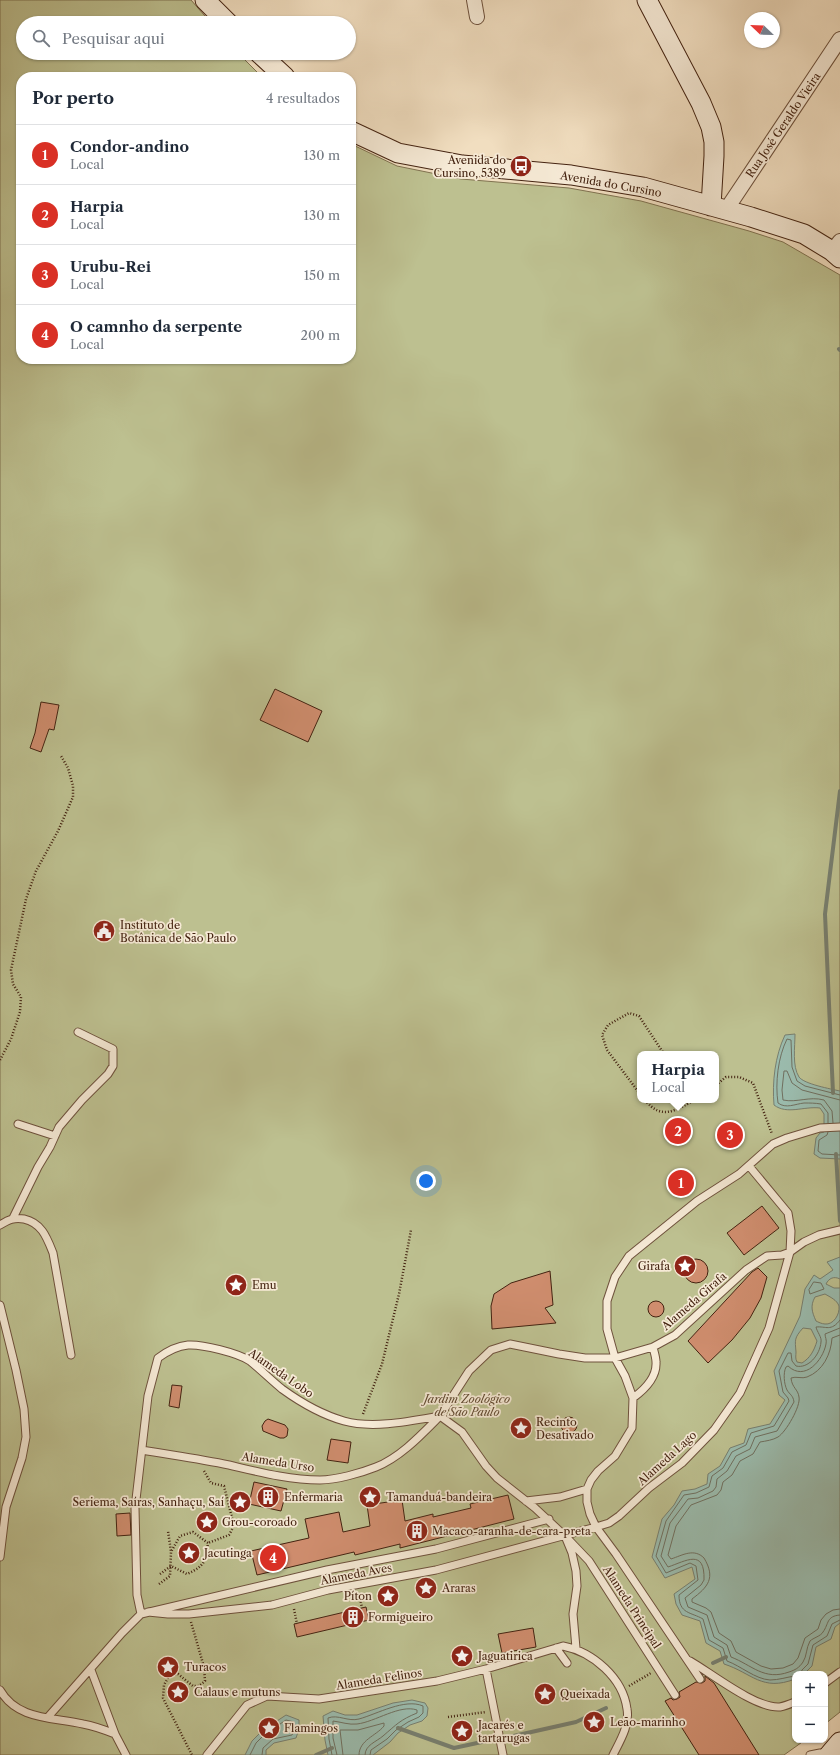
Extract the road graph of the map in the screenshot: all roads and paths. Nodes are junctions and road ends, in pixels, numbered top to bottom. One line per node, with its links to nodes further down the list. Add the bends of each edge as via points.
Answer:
1 (206, 0): 4 (main road)
2 (474, 0): 5 (street)
3 (647, 0): 10 (main road, via 711,127)
4 (221, 16)
5 (477, 17)
6 (840, 39): 10 (street, Rua José Geraldo Vieira)
7 (267, 60): 8 (main road)
8 (280, 72)
9 (356, 133): 10 (main road, Avenida do Cursino, via 398,153 462,166 586,177 643,187)
10 (718, 208): 11 (main road, Avenida do Cursino, via 804,234)
11 (837, 250)
12 (61, 756): 15 (path, via 68,768 73,786 72,797 58,831 36,871 26,899 11,970 13,984 21,997 20,1012)
13 (78, 1032): 22 (lane, via 113,1049 113,1066 59,1126)
14 (662, 1051): 17 (path, via 639,1016 629,1013 608,1025 602,1036 607,1050)
15 (0, 1060)
16 (719, 1082): 23 (path, via 726,1076 739,1077 753,1083 771,1130)
17 (637, 1090)
18 (648, 1103): 19 (path, via 659,1112 669,1113)
19 (689, 1103)
20 (18, 1124): 22 (lane)
21 (840, 1127): 23 (lane, via 820,1128)
22 (55, 1136): 25 (lane)
23 (773, 1144): 24 (lane)
24 (749, 1166): 29 (lane, Alameda Lago, via 788,1214 791,1231); 33 (lane, via 697,1201 629,1256 615,1277 607,1301 607,1329)
25 (13, 1218): 26 (lane); 32 (lane, via 38,1225 49,1242)
26 (0, 1225)
27 (411, 1230): 36 (path, via 382,1364)
28 (840, 1230): 29 (lane, via 819,1235)
29 (790, 1252): 31 (lane, Alameda Girafa, via 767,1256 746,1270 675,1335); 42 (lane, Alameda Lago, via 769,1328 740,1394 714,1430 682,1463 619,1516 609,1523)
30 (0, 1305): 47 (lane, via 18,1376 26,1437 6,1507)
31 (653, 1347): 33 (lane, Alameda Girafa); 34 (lane, via 656,1363 654,1372 642,1392)
32 (71, 1355)
33 (615, 1358): 34 (lane); 35 (lane, Alameda Urso, via 585,1358 510,1344 490,1350 469,1371)
34 (633, 1398): 39 (lane, via 632,1428 615,1456 598,1471)
35 (440, 1416): 36 (lane, Alameda Lobo); 38 (lane, Alameda Urso, via 405,1448 377,1467 321,1480 294,1478); 40 (lane, Alameda Principal, via 462,1432 497,1478)
36 (359, 1424): 37 (lane, Alameda Lobo, via 344,1421 306,1404 282,1389 248,1360 216,1348 188,1345 158,1358 148,1396)
37 (142, 1450): 38 (lane, Alameda Urso); 54 (lane, Alameda Lobo, via 135,1508 137,1595)
38 (198, 1459): 45 (path, via 211,1483 224,1486 234,1526 229,1535)
39 (587, 1490): 40 (lane, via 560,1497); 42 (lane, Alameda Principal, via 589,1508)
40 (526, 1501): 41 (lane, Alameda Principal)
41 (549, 1519): 44 (lane, Alameda Principal); 54 (lane, Alameda Aves, via 436,1549 327,1570)
42 (596, 1527): 44 (lane, Alameda Lago); 59 (lane, Alameda Principal)
43 (168, 1531): 46 (path)
44 (565, 1536): 51 (lane, Alameda Aves, via 436,1570); 58 (lane, via 572,1553 577,1586 573,1614); 61 (lane, Alameda Principal, via 589,1561)
45 (208, 1542): 46 (path, via 193,1532 180,1536); 48 (path, via 206,1560 198,1569 187,1574)
46 (171, 1552): 48 (path)
47 (0, 1557)
48 (171, 1566): 49 (path); 50 (path, via 170,1576)
49 (160, 1574)
50 (159, 1584)
51 (358, 1585): 52 (lane, Alameda Aves); 53 (path)
52 (292, 1600): 55 (lane, Alameda Aves); 56 (path)
53 (362, 1608)
54 (144, 1613): 55 (lane, Alameda Aves); 63 (lane, via 122,1633)
55 (189, 1614): 77 (path, via 204,1667 205,1681 199,1686 193,1686 178,1674 169,1676 164,1685 163,1698)
56 (297, 1624)
57 (556, 1648): 58 (lane, Alameda Felinos); 60 (lane); 62 (lane, Alameda Felinos)
58 (576, 1648): 68 (lane, via 592,1656)
59 (687, 1659): 65 (lane, Alameda Principal); 70 (lane, via 751,1699 779,1707)
60 (567, 1663)
61 (658, 1668): 68 (path); 69 (lane, Alameda Principal)
62 (486, 1669): 71 (lane); 78 (lane, Alameda Felinos, via 437,1681 319,1699 267,1696 248,1705)
63 (91, 1670): 72 (lane); 74 (lane)
64 (840, 1672): 66 (lane)
65 (700, 1679)
66 (828, 1681)
67 (0, 1690): 72 (lane, via 6,1700 19,1710)
68 (622, 1690): 80 (lane, via 628,1710 625,1730)
69 (675, 1695)
70 (792, 1703)
71 (494, 1710): 73 (path); 79 (lane)
72 (48, 1717): 74 (lane, via 84,1724)
73 (448, 1718)
74 (115, 1734): 76 (lane)
75 (828, 1751): 81 (lane)
76 (126, 1755)
77 (192, 1755)
78 (207, 1755)
79 (503, 1755)
80 (613, 1755)
81 (810, 1755)

